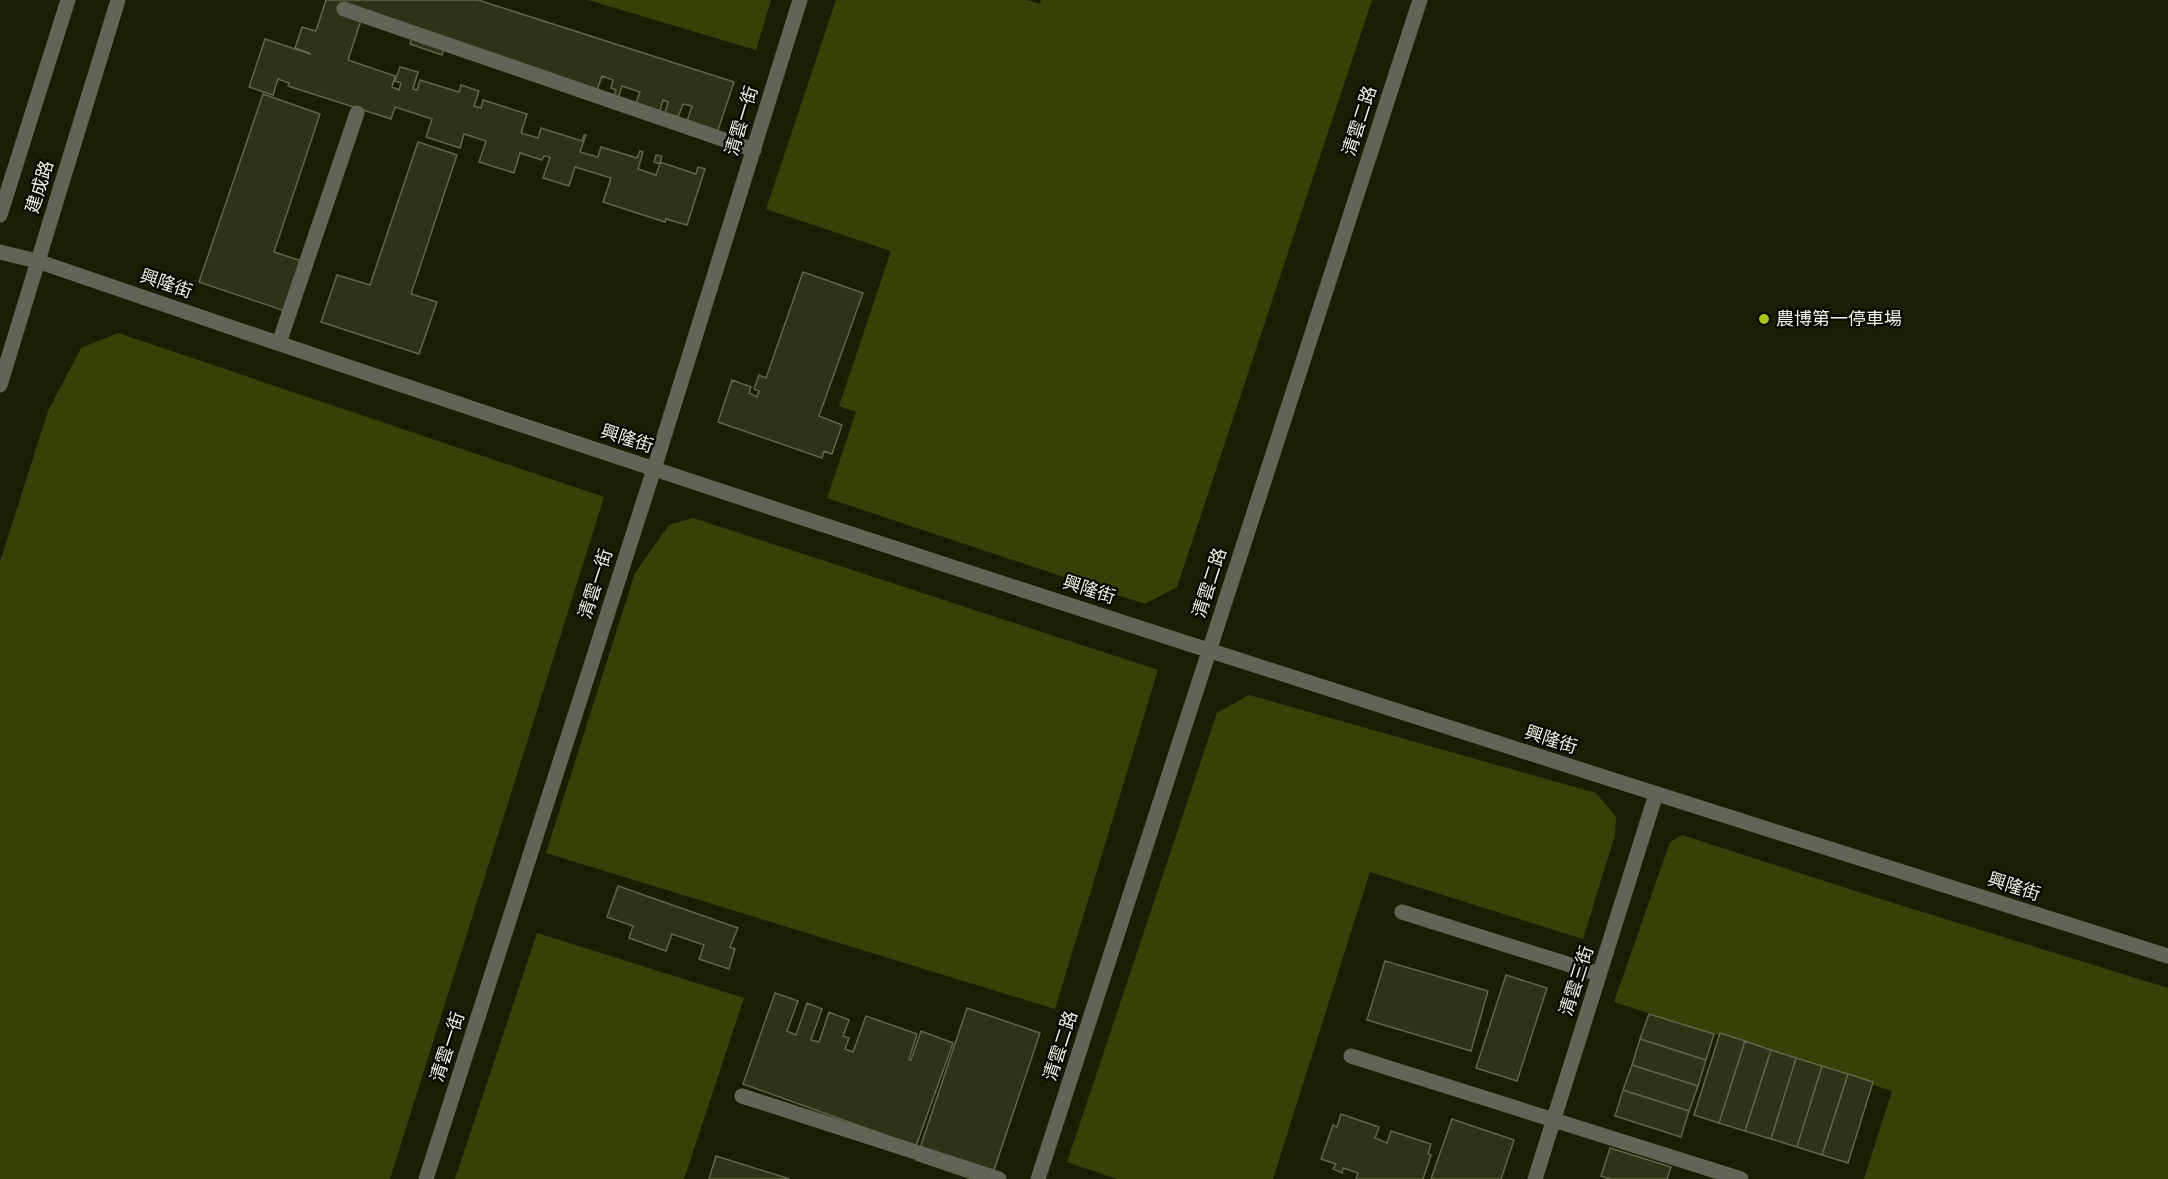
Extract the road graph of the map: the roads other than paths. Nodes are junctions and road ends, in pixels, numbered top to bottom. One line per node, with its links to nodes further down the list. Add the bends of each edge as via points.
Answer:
1 (68, 0): 8 (street, 建成路)
2 (118, 0): 10 (street, 建成路)
3 (800, 0): 7 (street, 清雲一街)
4 (1420, 0): 14 (street, 清雲二路)
5 (344, 9): 7 (street)
6 (357, 113): 11 (street)
7 (754, 150): 13 (street, 清雲一街)
8 (0, 215)
9 (0, 252): 10 (street, 興隆街)
10 (38, 261): 11 (street, 興隆街); 12 (street, 建成路)
11 (279, 343): 13 (street, 興隆街)
12 (0, 385)
13 (654, 469): 14 (street, 興隆街); 22 (street, 清雲一街)
14 (1209, 650): 15 (street, 興隆街); 24 (street, 清雲二路)
15 (1656, 794): 17 (street, 興隆街); 18 (street, 清雲三街)
16 (1401, 912): 18 (street)
17 (2168, 956)
18 (1599, 974): 21 (street, 清雲三街)
19 (1351, 1056): 21 (street)
20 (742, 1096): 23 (street)
21 (1553, 1120): 25 (street, 清雲三街); 26 (street)
22 (426, 1179)
23 (999, 1179)
24 (1038, 1179)
25 (1535, 1179)
26 (1741, 1179)

